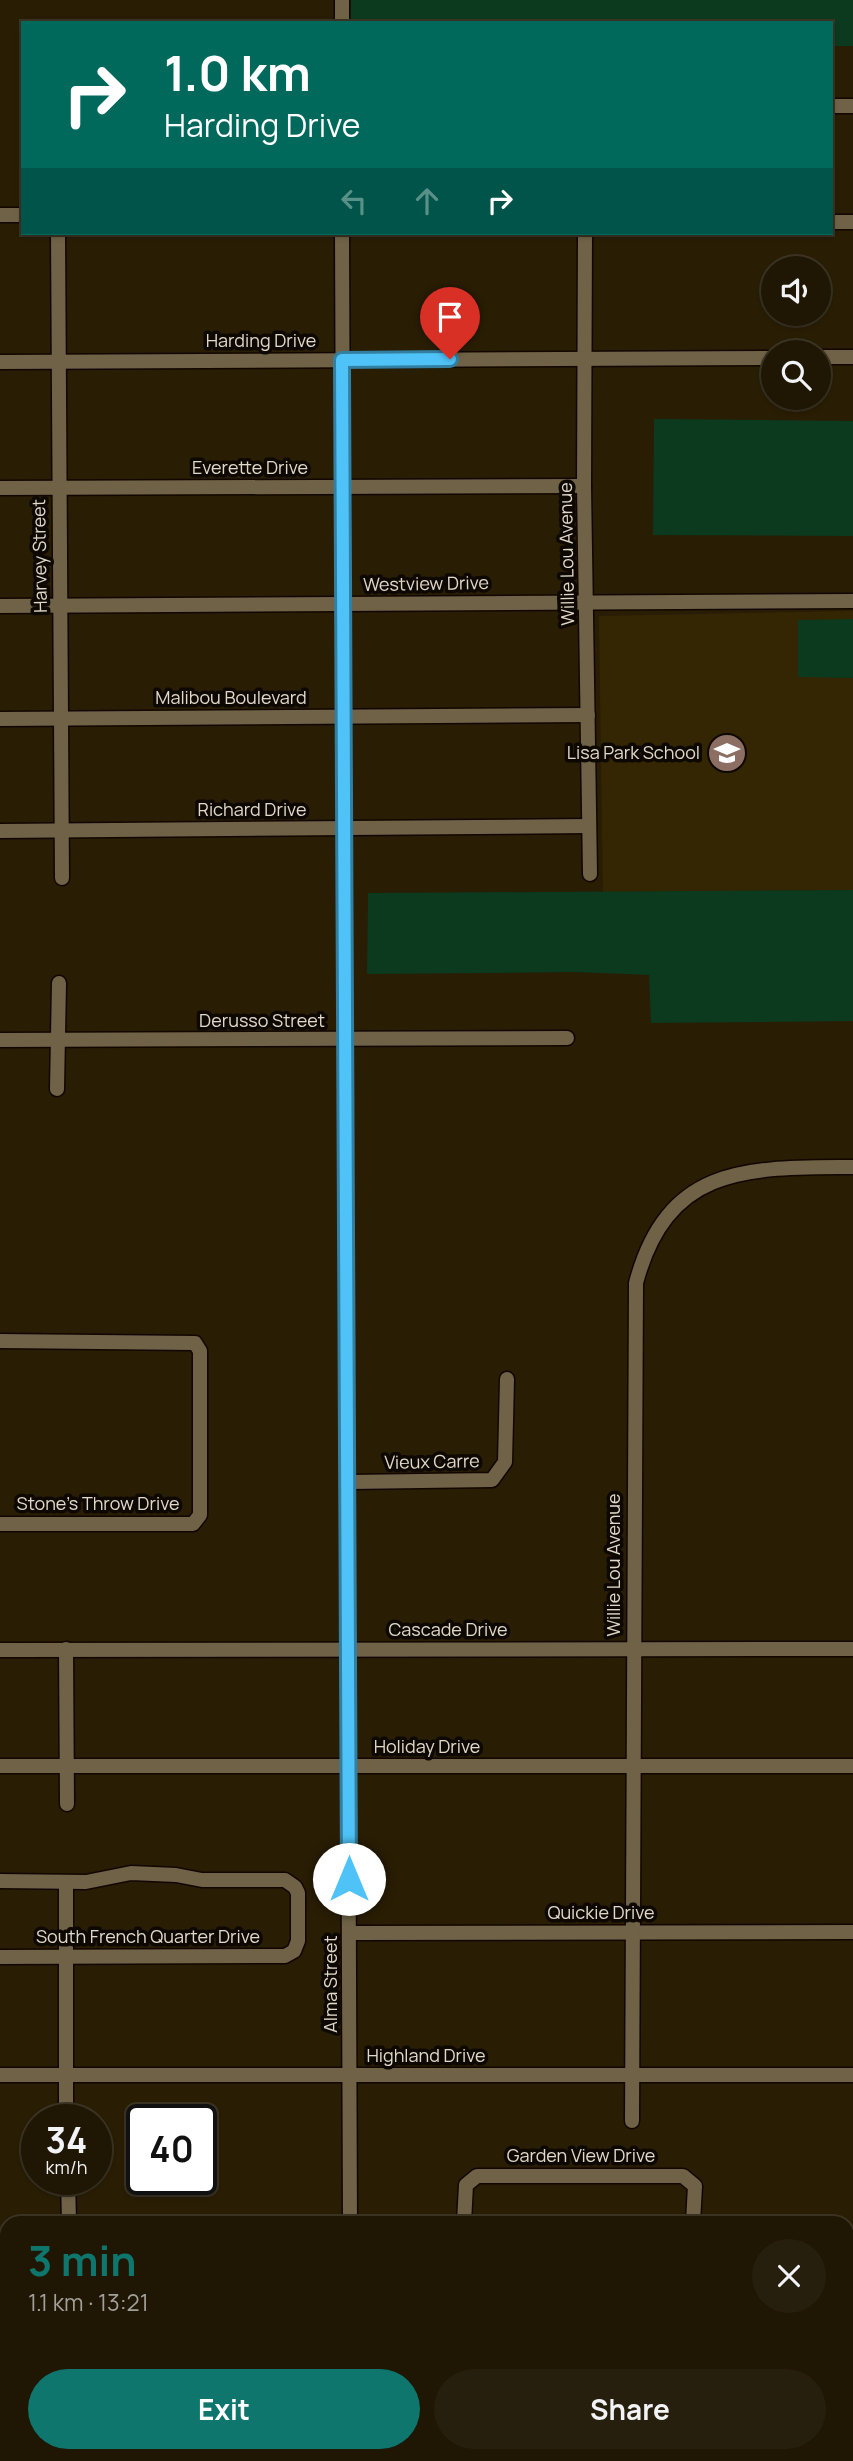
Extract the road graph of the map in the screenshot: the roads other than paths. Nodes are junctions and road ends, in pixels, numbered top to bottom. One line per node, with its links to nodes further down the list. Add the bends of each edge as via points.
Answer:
1 (341, 0): 2 (street)
2 (342, 21)
3 (833, 106): 4 (street)
4 (853, 106)
5 (0, 215): 6 (street)
6 (21, 215)
7 (833, 222): 8 (street)
8 (853, 222)
9 (58, 235): 17 (street, Harvey Street)
10 (342, 235): 16 (street, Alma Street)
11 (585, 235): 15 (street, Willie Lou Avenue)
12 (831, 357): 13 (street)
13 (853, 357)
14 (761, 358): 15 (street, Harding Drive)
15 (586, 359): 16 (street, Harding Drive); 19 (street, Willie Lou Avenue)
16 (342, 360): 17 (street, Harding Drive); 20 (street, Alma Street)
17 (58, 361): 18 (street, Harding Drive); 22 (street, Harvey Street)
18 (0, 362)
19 (584, 486): 20 (street, Everette Drive); 24 (street, Willie Lou Avenue)
20 (341, 487): 22 (street, Everette Drive); 25 (street, Alma Street)
21 (0, 488): 22 (street, Everette Drive)
22 (58, 488): 27 (street, Harvey Street)
23 (853, 601): 24 (street, Westview Drive)
24 (587, 602): 25 (street, Westview Drive); 28 (street, Willie Lou Avenue)
25 (344, 604): 27 (street, Westview Drive); 29 (street, Alma Street)
26 (0, 606): 27 (street, Westview Drive)
27 (60, 606): 31 (street, Harvey Street)
28 (588, 715): 29 (street, Malibou Boulevard); 32 (street, Willie Lou Avenue)
29 (345, 716): 31 (street, Malibou Boulevard); 33 (street, Alma Street)
30 (0, 719): 31 (street, Malibou Boulevard)
31 (61, 719): 35 (street, Harvey Street)
32 (589, 826): 33 (street, Richard Drive); 36 (street, Willie Lou Avenue)
33 (345, 828): 35 (street, Richard Drive); 42 (street, Alma Street)
34 (0, 831): 35 (street, Richard Drive)
35 (61, 831): 37 (street, Harvey Street)
36 (590, 874)
37 (62, 878)
38 (59, 983): 41 (street)
39 (566, 1038): 42 (street, Derusso Street)
40 (0, 1040): 41 (street, Derusso Street)
41 (58, 1040): 42 (street, Derusso Street); 43 (street)
42 (346, 1040): 47 (street, Alma Street)
43 (57, 1088)
44 (853, 1167): 51 (street, Willie Lou Avenue, via 760,1168 724,1177 681,1204 649,1246 633,1303)
45 (0, 1341): 48 (street, Stone's Throw Drive, via 195,1343 200,1351 201,1515 193,1524)
46 (507, 1379): 47 (street, Vieux Carre, via 505,1462 492,1480)
47 (349, 1482): 50 (street, Alma Street)
48 (0, 1524)
49 (66, 1649): 50 (street, Cascade Drive); 53 (street, Cascade Drive); 55 (street)
50 (350, 1649): 51 (street, Cascade Drive); 56 (street, Alma Street)
51 (633, 1649): 52 (street, Cascade Drive); 57 (street, Willie Lou Avenue)
52 (853, 1649)
53 (0, 1650)
54 (0, 1766): 55 (street, Holiday Drive)
55 (66, 1766): 56 (street, Holiday Drive); 59 (street)
56 (349, 1766): 57 (street, Holiday Drive); 63 (street, Alma Street)
57 (633, 1766): 58 (street, Holiday Drive); 64 (street, Willie Lou Avenue)
58 (853, 1766)
59 (67, 1804)
60 (0, 1881): 61 (street)
61 (66, 1883): 66 (street); 66 (street, South French Quarter Drive, via 131,1873 202,1880 285,1880 295,1887 298,1941 294,1951 285,1956)
62 (853, 1932): 64 (street, Quickie Drive)
63 (349, 1933): 64 (street, Quickie Drive); 69 (street, Alma Street)
64 (633, 1933): 70 (street, Willie Lou Avenue)
65 (0, 1957): 66 (street, South French Quarter Drive)
66 (67, 1957): 68 (street)
67 (0, 2075): 68 (street, Highland Drive)
68 (65, 2075): 69 (street, Highland Drive); 72 (street)
69 (351, 2075): 70 (street, Highland Drive); 76 (street, Alma Street)
70 (632, 2075): 71 (street, Highland Drive); 73 (street, Willie Lou Avenue)
71 (853, 2075)
72 (66, 2104)
73 (632, 2121)
74 (68, 2195): 75 (street)
75 (69, 2216)
76 (350, 2216)
77 (464, 2216): 78 (street, Garden View Drive, via 466,2185 474,2176 683,2176 695,2186)
78 (693, 2216)

